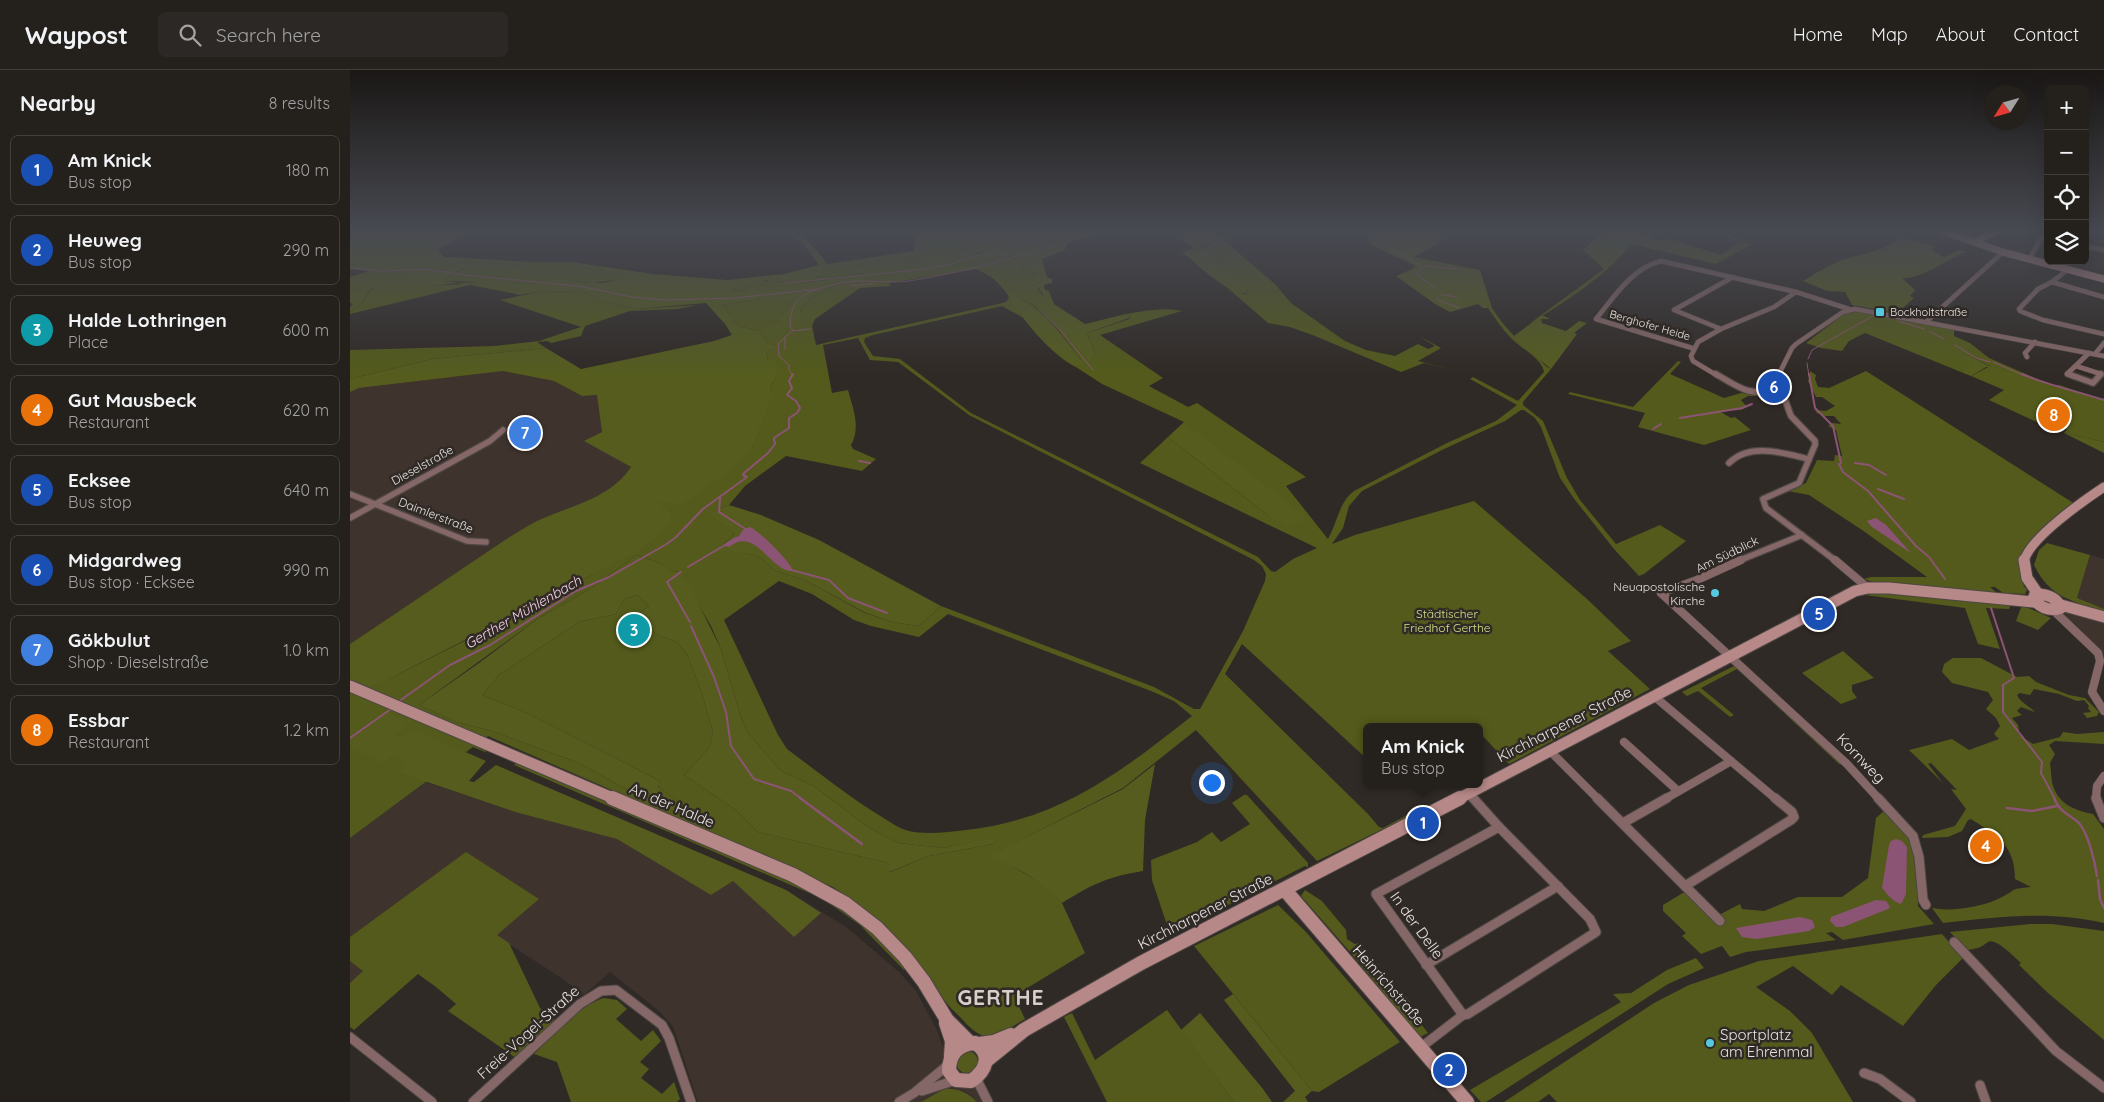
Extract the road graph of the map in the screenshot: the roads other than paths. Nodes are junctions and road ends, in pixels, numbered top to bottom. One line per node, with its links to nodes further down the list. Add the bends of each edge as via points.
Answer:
1 (1632, 278): 15 (street, Berghofer Heide, via 1596,319)
2 (1730, 278): 11 (street, via 1670,312)
3 (1737, 278): 7 (street)
4 (1974, 278): 10 (street)
5 (2057, 278): 6 (street)
6 (2052, 282): 8 (street); 12 (street, via 2033,294 2020,311 2042,320)
7 (1796, 292): 9 (street); 11 (street, Berghofer Heide, via 1774,307)
8 (2104, 297)
9 (1852, 309): 10 (street); 20 (street, via 1792,348 1777,378)
10 (1926, 322): 13 (street)
11 (1721, 328): 15 (street, Berghofer Heide, via 1702,337)
12 (2104, 334)
13 (2035, 342): 16 (street); 18 (street, via 2025,353)
14 (2104, 343): 16 (street)
15 (1692, 348): 20 (street, via 1690,356 1694,362 1740,390 1758,394)
16 (2092, 353): 17 (street); 19 (street)
17 (2104, 356)
18 (2027, 358)
19 (2076, 366): 19 (street, via 2067,374 2093,383 2101,374)
20 (1780, 391): 22 (street, via 1791,416 1814,441)
21 (503, 430): 26 (street, Dieselstraße, via 490,441)
22 (1809, 459): 23 (street, via 1763,450 1736,456); 28 (street, via 1799,483 1763,499 1766,508)
23 (1729, 462)
24 (2104, 487): 32 (street, via 2047,533 2026,555 2025,572)
25 (350, 494): 26 (street, Daimlerstraße)
26 (375, 504): 27 (street, Dieselstraße); 29 (street, Daimlerstraße, via 467,541)
27 (350, 518)
28 (1802, 535): 30 (street); 31 (street, Am Südblick, via 1776,543 1686,586)
29 (486, 542)
30 (1868, 588): 32 (street, Kirchharpener Straße); 35 (street, Kirchharpener Straße, via 1837,599)
31 (1661, 593): 35 (street, Kornweg)
32 (2036, 598): 33 (street, Kirchharpener Straße, via 2052,597)
33 (2057, 608): 34 (street, Kirchharpener Straße); 38 (street, via 2098,653 2099,663 2092,692)
34 (2104, 617)
35 (1732, 657): 37 (street, Kirchharpener Straße); 53 (street, Kornweg, via 1847,764 1913,836)
36 (350, 686): 57 (street, An der Halde, via 793,875 838,898 902,952)
37 (1655, 697): 40 (street, Kirchharpener Straße); 41 (street)
38 (2104, 711)
39 (1624, 742): 45 (street)
40 (1550, 751): 43 (street, Kirchharpener Straße); 48 (street)
41 (1731, 761): 45 (street); 51 (street, via 1794,817)
42 (2104, 776): 47 (street, via 2095,790)
43 (1483, 786)
44 (1479, 788): 46 (street, Kirchharpener Straße)
45 (1678, 791): 48 (street)
46 (1469, 793): 49 (street); 52 (street, Kirchharpener Straße)
47 (2104, 818)
48 (1623, 824): 51 (street)
49 (1499, 827): 50 (street); 56 (street, In der Delle, via 1376,894)
50 (1558, 886): 56 (street); 58 (street, via 1590,919 1596,934)
51 (1685, 886): 54 (street)
52 (1285, 890): 59 (street, Kirchharpener Straße, via 1170,948); 62 (street, Heinrichstraße)
53 (1926, 906)
54 (1720, 921)
55 (1954, 942): 69 (street, via 2056,1051)
56 (1426, 965): 58 (street, In der Delle)
57 (942, 1010): 61 (street, An der Halde, via 956,1031); 63 (street, An der Halde, via 952,1041)
58 (1464, 1015): 62 (street)
59 (1024, 1030): 61 (street, Kirchharpener Straße, via 994,1042); 64 (street, Kirchharpener Straße)
60 (350, 1037): 71 (street)
61 (974, 1043): 63 (street, via 960,1046); 64 (street, via 986,1053)
62 (1420, 1048): 76 (street, Heinrichstraße)
63 (950, 1060): 67 (street, via 949,1071); 70 (street)
64 (987, 1060): 66 (street, via 984,1070)
65 (1864, 1073): 77 (street, via 1880,1079)
66 (976, 1078): 67 (street, via 965,1082); 75 (street)
67 (956, 1080): 70 (street)
68 (1980, 1085): 78 (street)
69 (2104, 1088)
70 (914, 1093): 74 (street)
71 (432, 1102)
72 (473, 1102): 73 (street, Freie-Vogel-Straße, via 580,1004 606,990 619,991 664,1027)
73 (691, 1102)
74 (899, 1102)
75 (988, 1102)
76 (1467, 1102)
77 (1910, 1102)
78 (1986, 1102)

